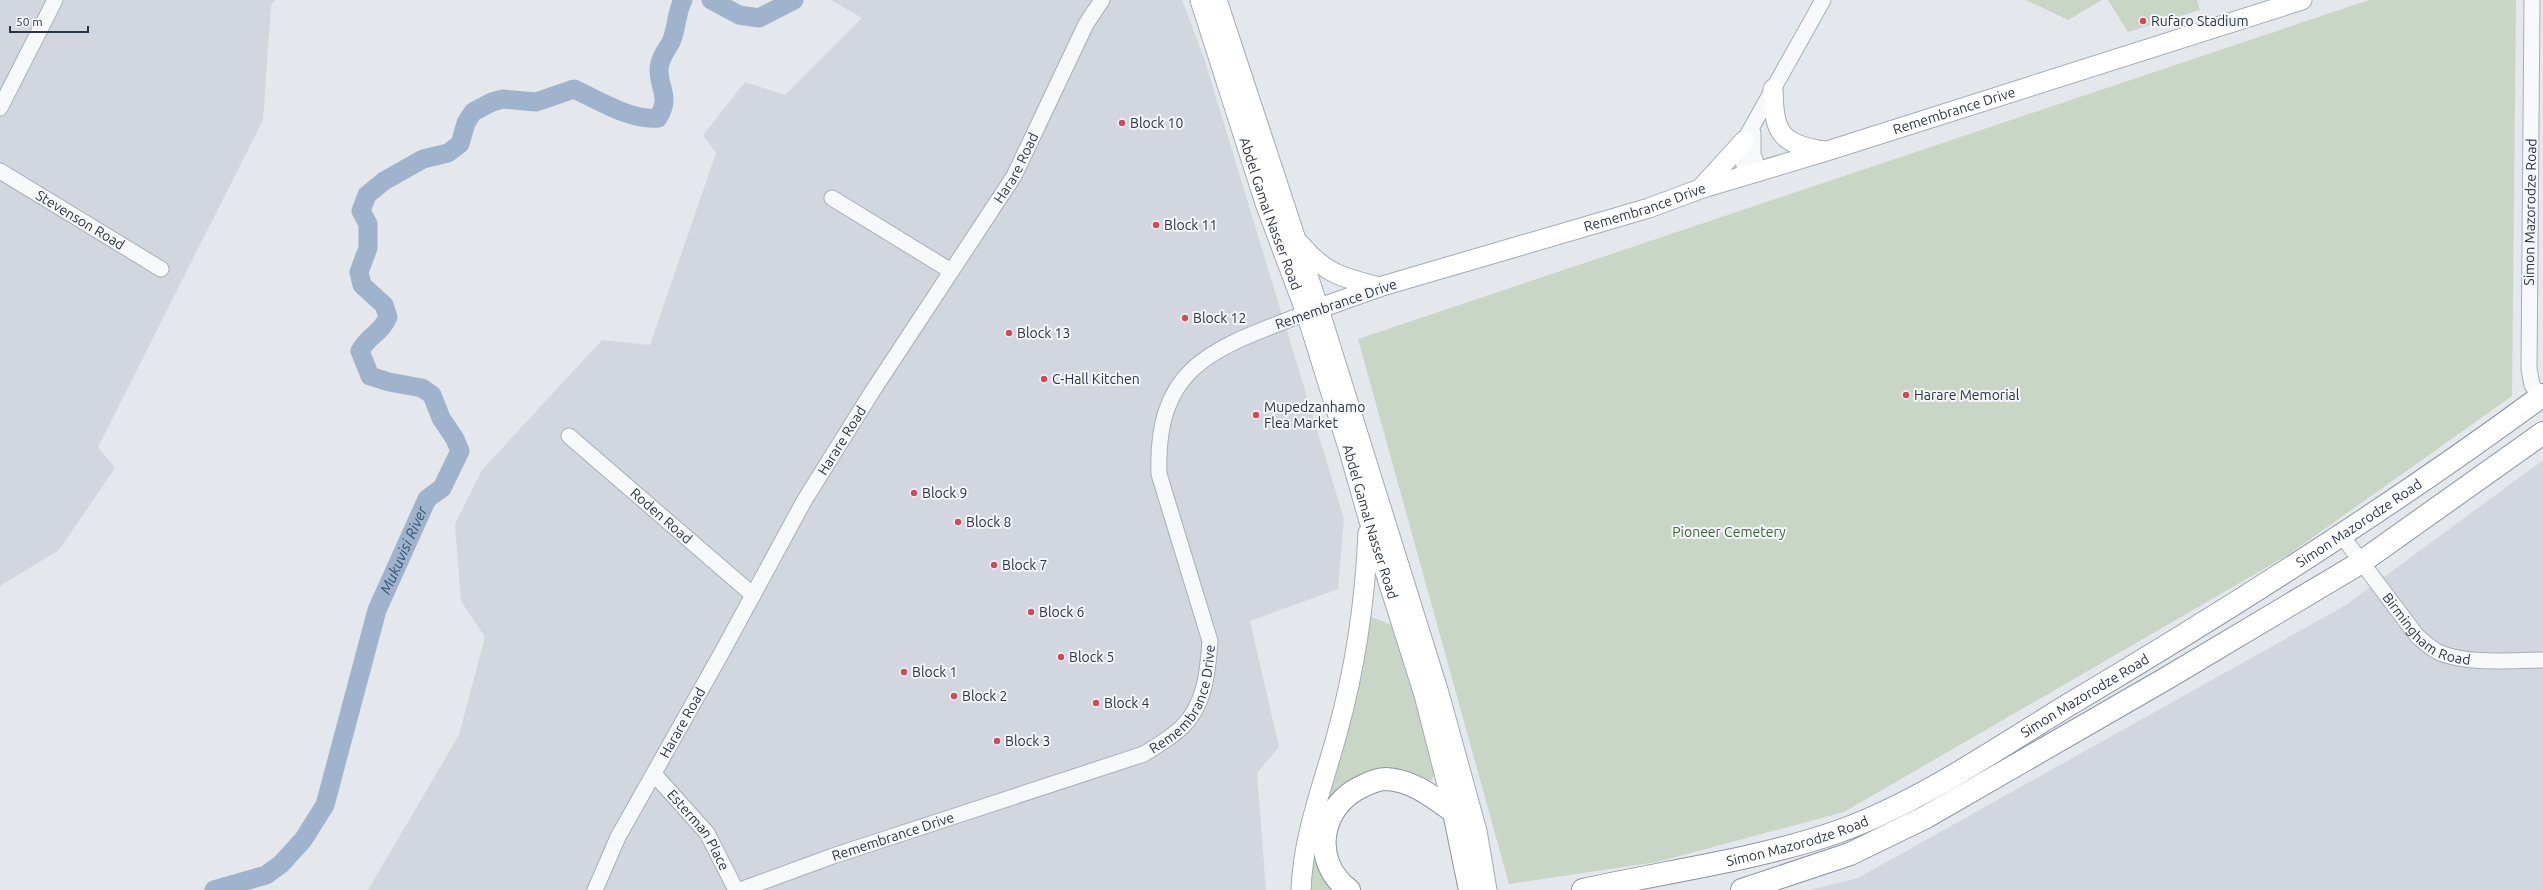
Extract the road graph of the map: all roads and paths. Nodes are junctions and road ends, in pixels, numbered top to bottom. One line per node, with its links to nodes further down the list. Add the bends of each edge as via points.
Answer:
1 (55, 0): 9 (street)
2 (1102, 0): 19 (street, Harare Road, via 1086,24 1014,176)
3 (1200, 0): 21 (main road, Abdel Gamal Nasser Road, via 1266,206)
4 (1217, 0): 17 (main road, Abdel Gamal Nasser Road)
5 (1822, 0): 8 (street)
6 (2302, 0): 12 (main road, Remembrance Drive)
7 (2532, 0): 22 (street, Simon Mazorodze Road, via 2528,368 2532,385)
8 (1773, 89): 10 (street); 12 (main road, via 1773,116 1782,135 1802,147)
9 (0, 108)
10 (1754, 124): 11 (street); 14 (street)
11 (1744, 141): 14 (street, via 1742,155); 15 (main road)
12 (1827, 151): 14 (main road, Remembrance Drive)
13 (0, 171): 18 (street, Stevenson Road)
14 (1752, 173): 15 (main road, Remembrance Drive)
15 (1700, 190): 20 (main road, Remembrance Drive, via 1649,208)
16 (832, 198): 19 (street)
17 (1295, 238): 20 (main road, via 1315,263 1343,278); 21 (main road, Abdel Gamal Nasser Road)
18 (161, 269)
19 (951, 271): 30 (street, Harare Road, via 812,487)
20 (1379, 287): 21 (main road, Remembrance Drive)
21 (1312, 311): 27 (main road, Abdel Gamal Nasser Road); 34 (main road, Abdel Gamal Nasser Road, via 1439,693 1477,831); 37 (street, Remembrance Drive, via 1205,356 1183,379 1163,416 1158,448 1159,474 1210,641 1208,668 1201,697 1182,727 1144,754 833,856)
22 (2542, 398): 26 (highway, Simon Mazorodze Road)
23 (2543, 420): 26 (highway, via 2536,421 2494,447)
24 (2543, 433): 29 (highway, Simon Mazorodze Road)
25 (569, 436): 30 (street, Roden Road)
26 (2474, 444): 28 (highway, Simon Mazorodze Road)
27 (1369, 521): 33 (main road, Abdel Gamal Nasser Road, via 1424,695); 38 (main road, via 1365,597 1359,637 1337,733 1306,841)
28 (2342, 536): 29 (street, Birmingham Road); 41 (highway, Simon Mazorodze Road, via 2148,659 1940,782 1874,817 1839,831 1782,847)
29 (2360, 563): 31 (street, Birmingham Road, via 2417,636 2439,652 2473,659); 42 (highway, Simon Mazorodze Road, via 2167,678 1894,833 1850,854)
30 (753, 594): 32 (street, Harare Road)
31 (2543, 660)
32 (654, 774): 35 (street, Harare Road, via 618,837); 36 (street, Esterman Place, via 707,833)
33 (1454, 812): 34 (highway, Abdel Gamal Nasser Road); 39 (highway, via 1417,787 1403,782 1385,779 1352,791 1329,818 1325,828 1324,845 1326,859 1341,883)
34 (1474, 879): 40 (main road, Abdel Gamal Nasser Road)
35 (595, 890)
36 (736, 890)
37 (740, 890)
38 (1301, 890)
39 (1349, 890)
40 (1487, 890)
41 (1583, 890)
42 (1742, 890)

